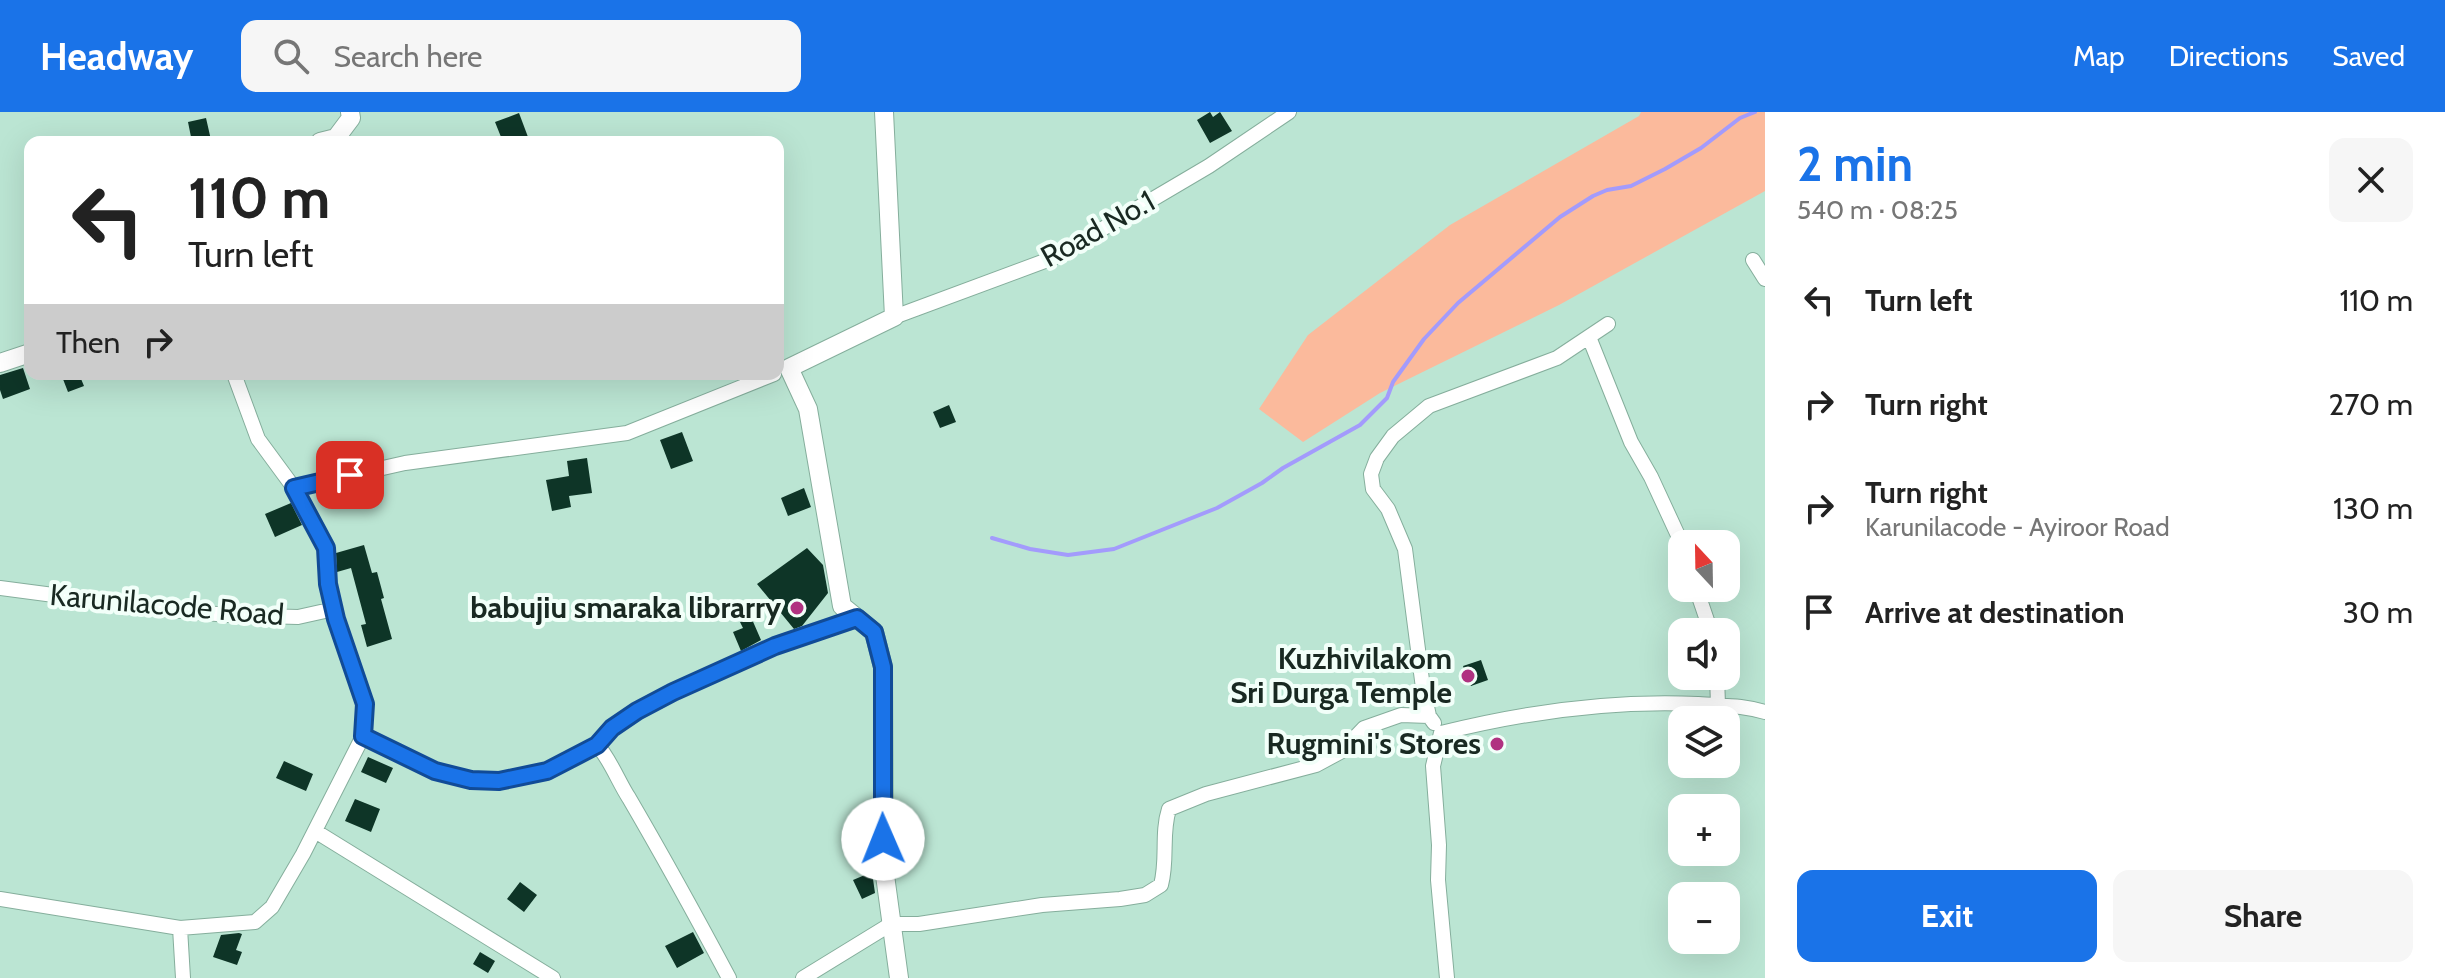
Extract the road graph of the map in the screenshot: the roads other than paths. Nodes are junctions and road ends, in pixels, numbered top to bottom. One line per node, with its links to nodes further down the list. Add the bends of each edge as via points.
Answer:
1 (350, 112): 4 (main road)
2 (884, 112): 7 (main road)
3 (1289, 112): 7 (street, Road No.1, via 1053,258)
4 (338, 136)
5 (1753, 260): 6 (street)
6 (1765, 279)
7 (894, 317): 12 (main road)
8 (1608, 324): 9 (street)
9 (1589, 337): 17 (street, via 1631,442); 24 (street, via 1557,358 1429,406 1393,436 1377,458 1373,489 1405,549)
10 (24, 355): 11 (main road)
11 (0, 363)
12 (784, 369)
13 (784, 376): 20 (main road, via 808,409 842,606)
14 (236, 380): 16 (street, via 258,439)
15 (758, 380): 16 (street, via 627,433 405,463)
16 (294, 488): 19 (street, via 326,548)
17 (1676, 530)
18 (0, 588): 19 (street, Karunilacode Road, via 228,615 298,617)
19 (334, 609): 26 (street, via 365,704)
20 (857, 618): 27 (street, via 775,646 673,692 612,728); 30 (main road, via 874,632 883,667 884,868)
21 (1717, 690): 22 (street)
22 (1718, 705): 23 (street); 25 (street, via 1656,702 1539,712)
23 (1765, 712)
24 (1429, 716): 25 (street); 30 (street, via 1401,715 1364,728 1342,751 1316,765 1169,809 1161,885 1145,895)
25 (1441, 733): 37 (street, via 1433,766)
26 (363, 736): 27 (street, via 435,771 471,780 499,781 547,771); 28 (street)
27 (597, 745): 34 (street)
28 (315, 831): 31 (street, via 272,907 255,922); 33 (street)
29 (0, 899): 31 (street)
30 (891, 924): 35 (street); 36 (main road)
31 (180, 928): 32 (street)
32 (183, 978)
33 (553, 978)
34 (729, 978)
35 (803, 978)
36 (899, 978)
37 (1447, 978)

